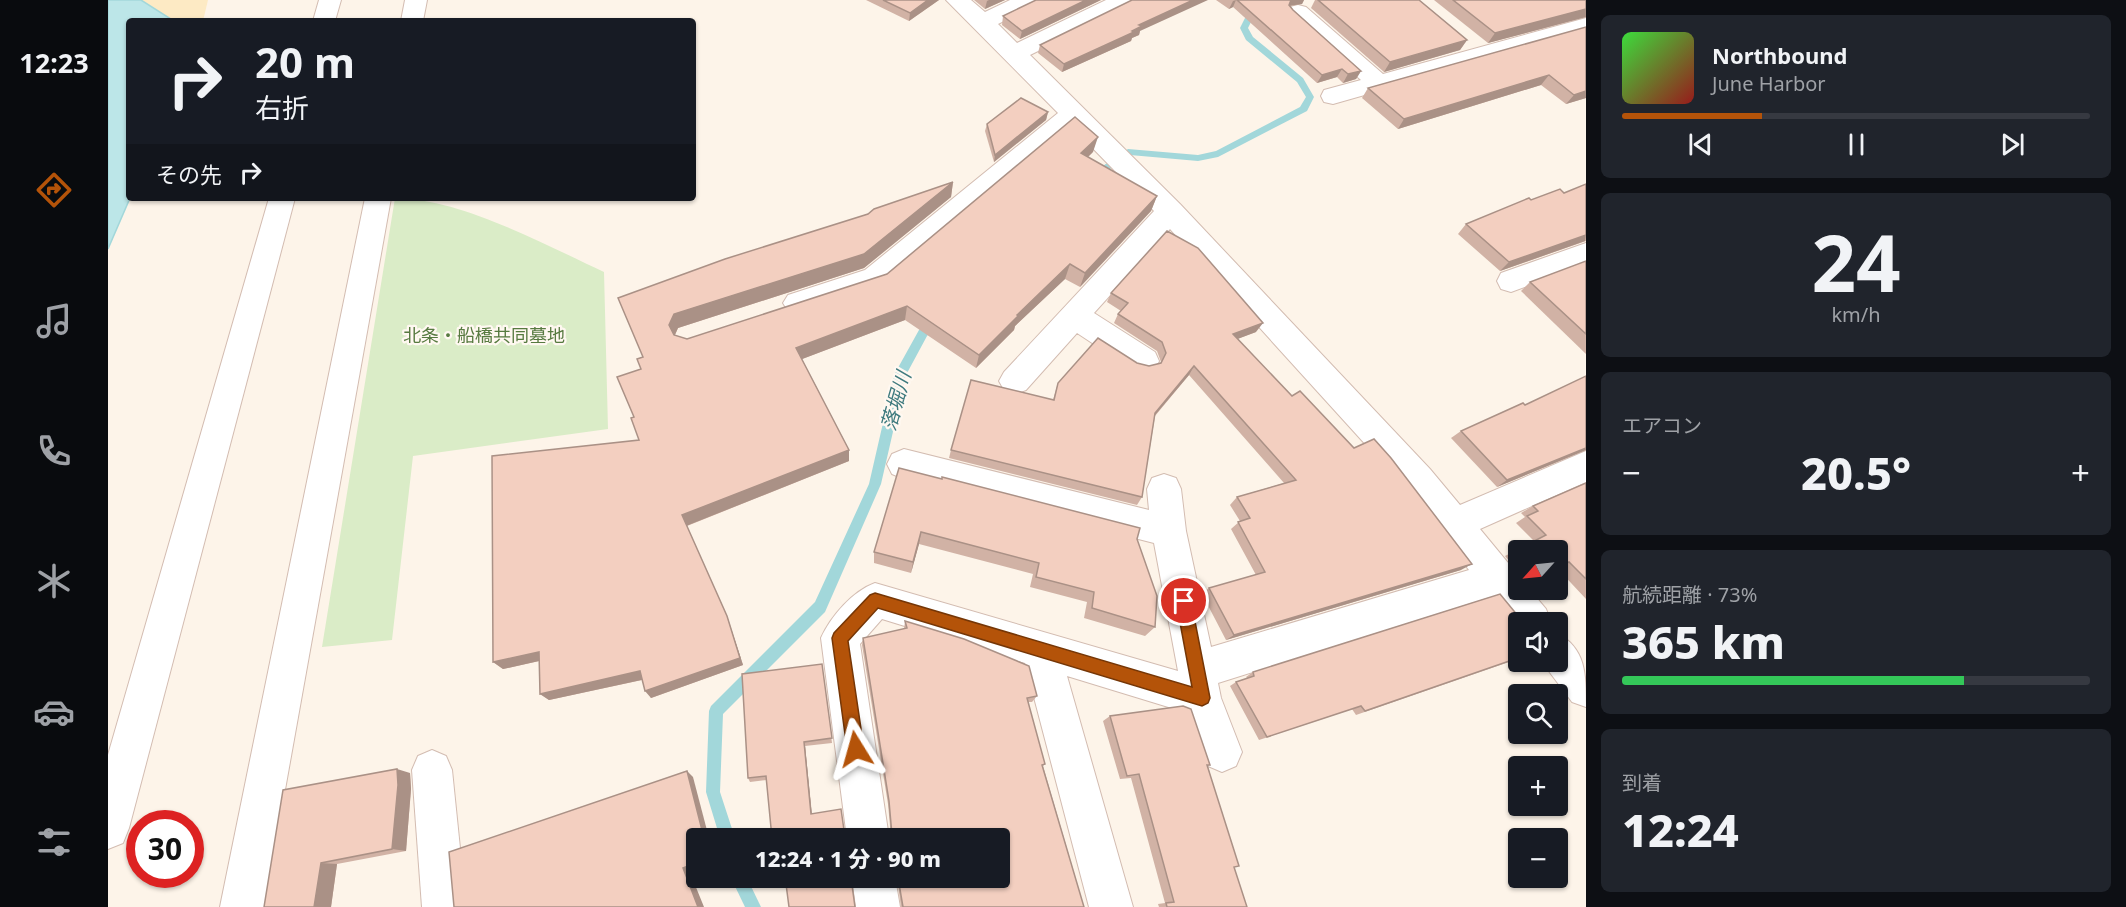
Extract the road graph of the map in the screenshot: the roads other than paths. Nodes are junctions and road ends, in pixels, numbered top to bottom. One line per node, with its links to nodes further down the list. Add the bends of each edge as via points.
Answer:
1 (330, 0): 7 (street)
2 (416, 0): 8 (street)
3 (957, 0): 9 (street)
4 (1028, 0): 9 (street)
5 (1123, 0): 11 (street)
6 (1298, 12): 12 (street)
7 (325, 18)
8 (413, 18)
9 (983, 22): 11 (street)
10 (1586, 25): 12 (street, via 1475,47)
11 (1014, 54): 14 (street)
12 (1379, 83): 13 (street)
13 (1334, 96)
14 (1073, 114): 17 (street); 20 (street, via 875,278)
15 (281, 201): 37 (street)
16 (377, 201): 40 (street)
17 (1170, 211): 21 (street); 27 (street, via 1418,479)
18 (1586, 253): 19 (street)
19 (1511, 281)
20 (777, 310)
21 (1075, 316): 22 (street); 23 (street)
22 (1144, 361)
23 (1015, 381)
24 (904, 464): 28 (street)
25 (1586, 466): 27 (street)
26 (1164, 489): 28 (street)
27 (1454, 524): 29 (street)
28 (1169, 531): 33 (street)
29 (1497, 578): 30 (street); 33 (street)
30 (1525, 612)
31 (1041, 651): 33 (street); 38 (street, via 875,600 840,638); 43 (street)
32 (1568, 666): 34 (street)
33 (1200, 684): 35 (street)
34 (1586, 688)
35 (1222, 752)
36 (432, 770): 41 (street)
37 (108, 828)
38 (867, 828)
39 (875, 888): 42 (street)
40 (242, 907)
41 (444, 907)
42 (878, 907)
43 (1111, 907)

